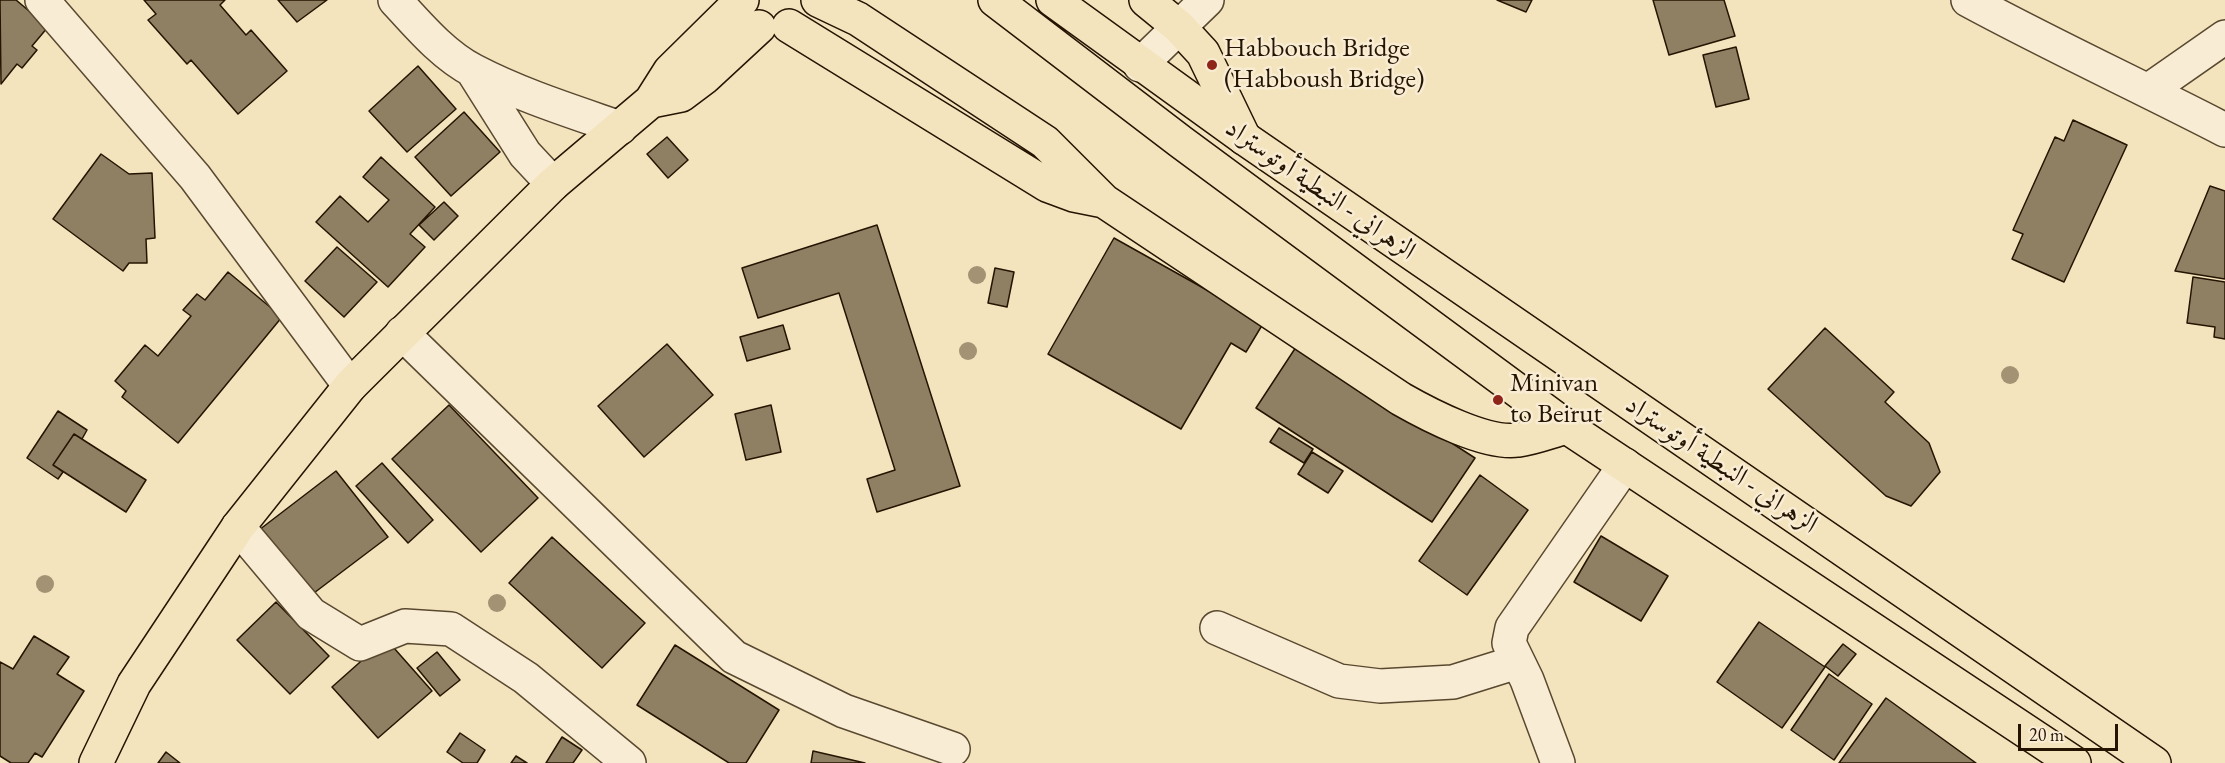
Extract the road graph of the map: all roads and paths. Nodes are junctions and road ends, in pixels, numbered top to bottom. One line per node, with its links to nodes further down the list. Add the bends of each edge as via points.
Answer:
1 (42, 0): 21 (street, via 195,177)
2 (395, 0): 13 (street, via 426,34)
3 (818, 0): 19 (main road, via 858,19 1045,142)
4 (995, 0): 22 (main road, الزهراني - النبطية أوتوستراد)
5 (1053, 0): 12 (main road, الزهراني - النبطية أوتوستراد)
6 (1146, 0): 10 (main road)
7 (1207, 0): 10 (street)
8 (1968, 0): 14 (street)
9 (767, 11): 15 (main road, via 705,77 681,95 651,101); 19 (main road, via 1047,185)
10 (1179, 27): 12 (street); 17 (main road, via 1203,52)
11 (2225, 38): 14 (street)
12 (1140, 65): 17 (main road, الزهراني - النبطية أوتوستراد)
13 (472, 70): 15 (street); 18 (street, via 525,154)
14 (2149, 90): 16 (street)
15 (620, 128): 18 (main road)
16 (2225, 130)
17 (1244, 138): 32 (main road, الزهراني - النبطية أوتوستراد)
18 (553, 184): 20 (main road)
19 (1104, 201): 22 (main road, via 1437,419 1476,433 1516,441)
20 (402, 333): 21 (main road); 27 (street, via 734,657 844,711)
21 (350, 386): 24 (main road)
22 (1567, 427): 23 (main road, الزهراني - النبطية أوتوستراد)
23 (1625, 465): 26 (street, via 1512,628 1509,643); 31 (main road, الزهراني - النبطية أوتوستراد)
24 (238, 527): 28 (main road, via 134,684); 29 (street, via 311,614 360,644 405,626 451,629 526,678)
25 (1217, 628): 26 (street, via 1339,681 1380,686 1453,682)
26 (1517, 662): 30 (street)
27 (953, 749)
28 (96, 763)
29 (629, 763)
30 (1558, 763)
31 (2074, 763)
32 (2154, 763)

